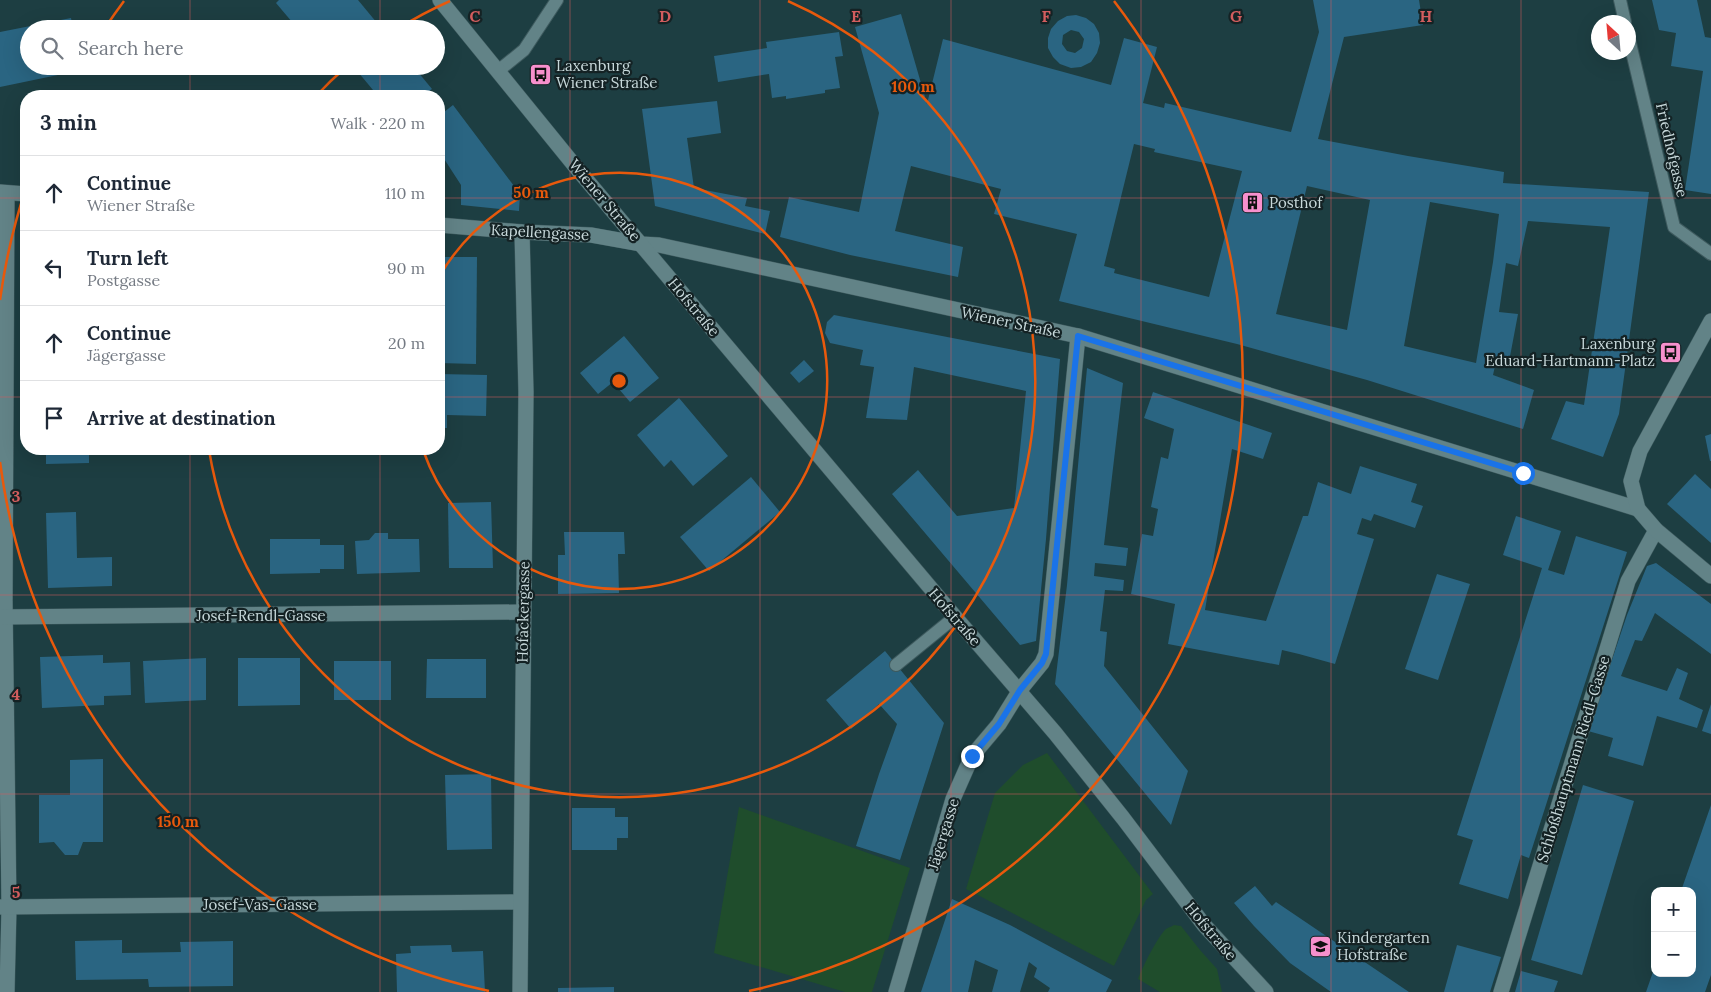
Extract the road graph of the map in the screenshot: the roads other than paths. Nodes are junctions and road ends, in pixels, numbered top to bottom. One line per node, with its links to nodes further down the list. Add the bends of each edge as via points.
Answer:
1 (440, 0): 6 (street, Wiener Straße)
2 (557, 0): 6 (lane, via 524,50)
3 (1620, 0): 4 (lane)
4 (1624, 15)
5 (1634, 60): 12 (lane, Friedhofgasse, via 1674,227)
6 (498, 71): 11 (street, Wiener Straße)
7 (3, 192): 8 (street); 19 (street)
8 (20, 193)
9 (445, 226): 10 (street, Kapellengasse)
10 (522, 232): 11 (street, Kapellengasse, via 591,235); 18 (street, Hofackergasse, via 526,392)
11 (641, 244): 14 (street, Wiener Straße, via 754,264); 20 (street, Hofstraße)
12 (1711, 254)
13 (1711, 321): 15 (street, via 1640,451 1631,481)
14 (1078, 336): 15 (street, Wiener Straße); 22 (street, Jägergasse, via 1046,654)
15 (1638, 509): 16 (street)
16 (1656, 530): 17 (street); 29 (street, Schloßhauptmann Riedl-Gasse, via 1628,581)
17 (1711, 576)
18 (523, 612): 19 (street, Josef-Rendl-Gasse); 23 (street, Hofackergasse)
19 (2, 617): 24 (street)
20 (955, 617): 21 (lane); 22 (street, Hofstraße)
21 (896, 665)
22 (1020, 690): 27 (street, Jägergasse, via 999,724 972,756 953,799); 28 (street, Hofstraße, via 1204,925)
23 (520, 902): 24 (street, Josef-Vas-Gasse); 26 (street, Hofackergasse)
24 (5, 907): 25 (street)
25 (7, 992)
26 (520, 992)
27 (896, 992)
28 (1266, 992)
29 (1501, 992)

